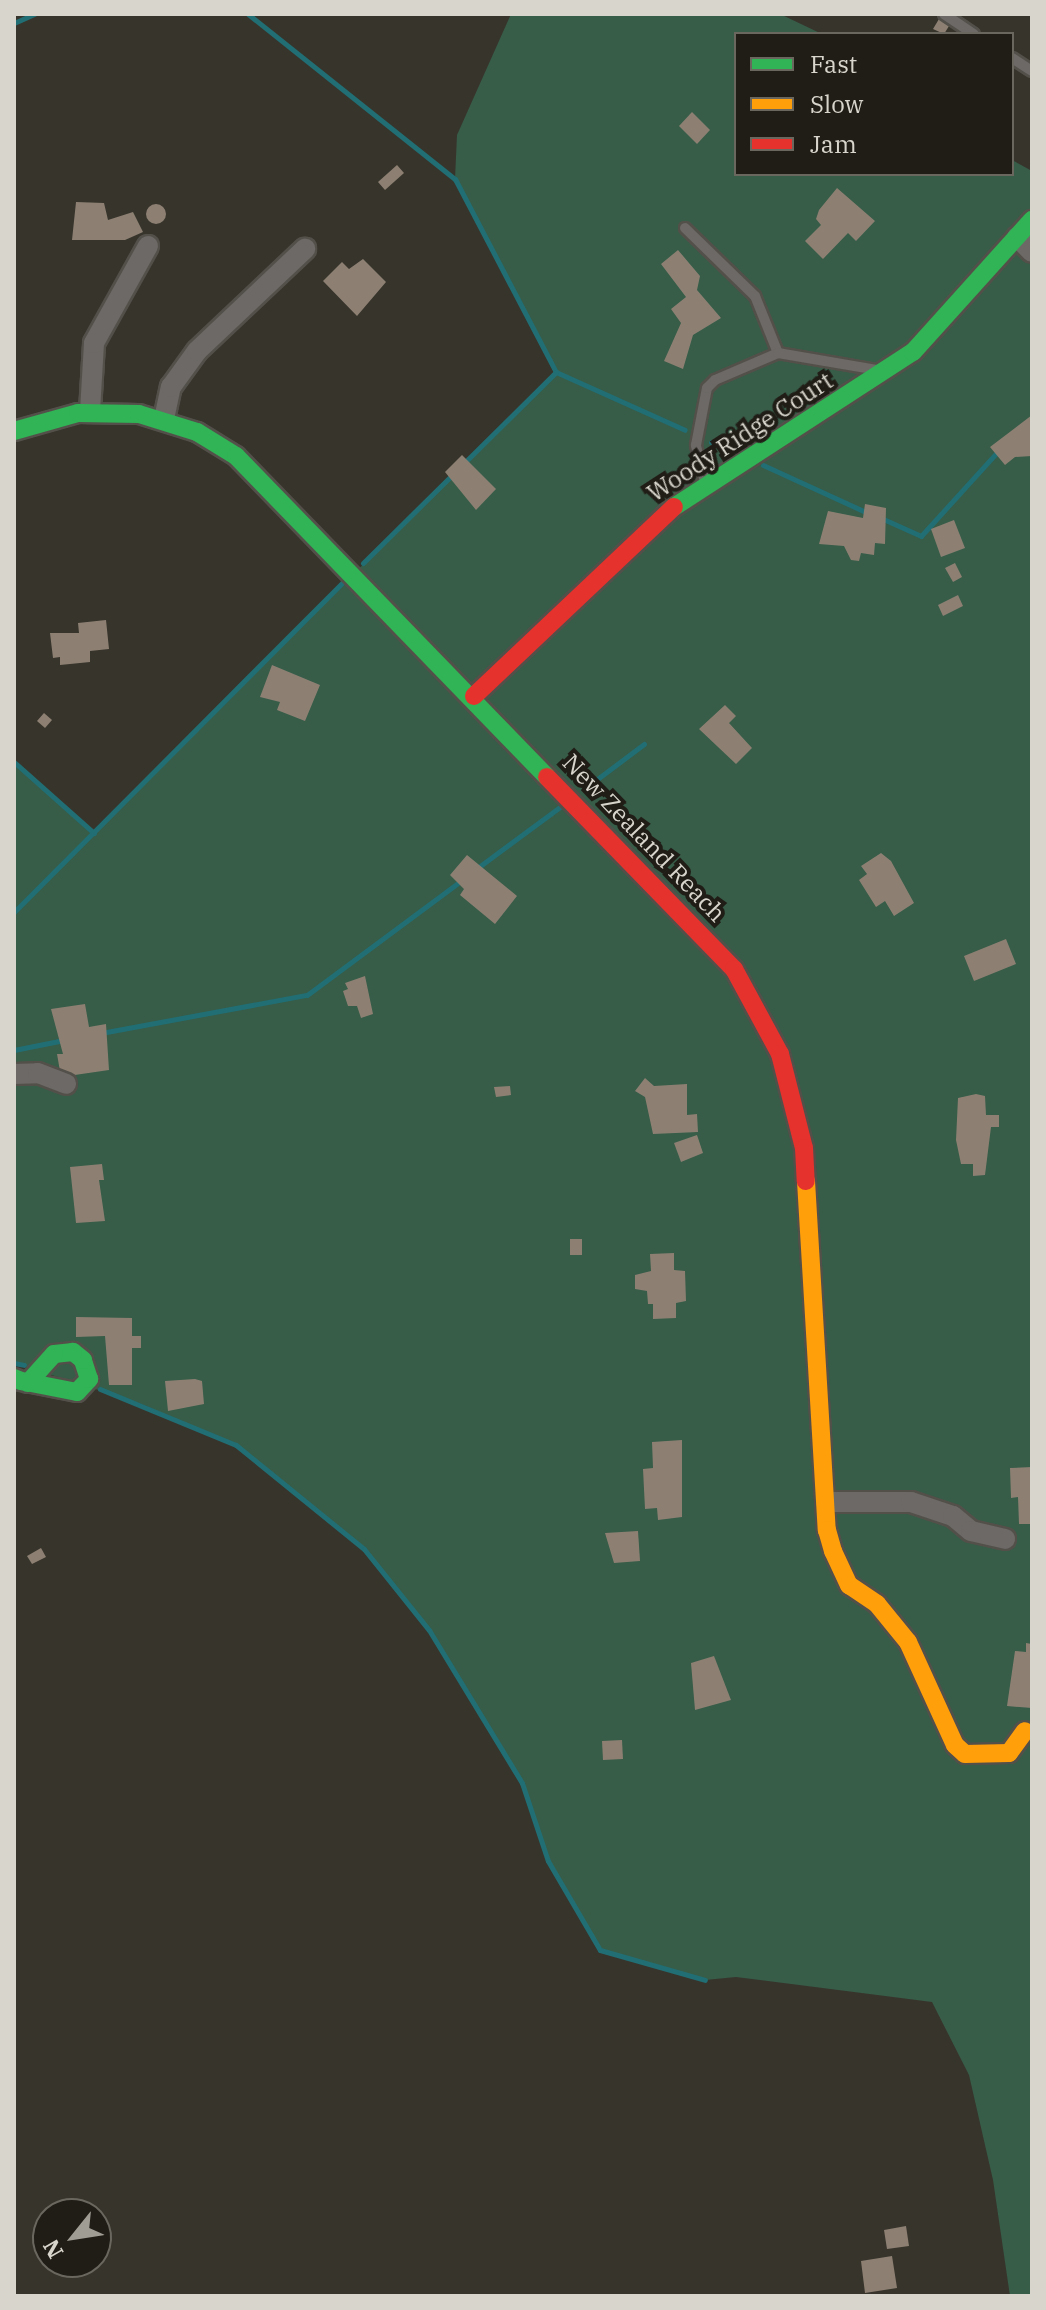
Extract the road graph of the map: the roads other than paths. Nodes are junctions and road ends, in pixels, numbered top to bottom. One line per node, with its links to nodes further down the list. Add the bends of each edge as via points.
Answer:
1 (944, 14): 2 (lane)
2 (971, 32)
3 (1014, 59): 4 (lane)
4 (1032, 71)
5 (1032, 220): 7 (street, Woody Ridge Court)
6 (685, 228): 11 (lane, via 755,296)
7 (1017, 237): 10 (street); 12 (street, Woody Ridge Court, via 913,352)
8 (148, 246): 13 (street, via 94,343)
9 (305, 249): 14 (street, via 197,351 171,387)
10 (1032, 252)
11 (778, 353): 12 (lane); 16 (lane, via 707,388 696,445)
12 (883, 371): 16 (street, Woody Ridge Court)
13 (90, 411): 14 (street, New Zealand Reach); 15 (street, New Zealand Reach)
14 (164, 419): 17 (street, New Zealand Reach, via 218,443 255,472)
15 (14, 431)
16 (706, 486): 17 (street, Woody Ridge Court, via 647,528)
17 (474, 696): 20 (street, New Zealand Reach, via 711,941 751,996 780,1054 796,1105 807,1177)
18 (14, 1074): 19 (street, via 38,1073)
19 (66, 1084)
20 (826, 1502): 21 (street, via 911,1502 953,1516 971,1531); 22 (street, New Zealand Reach, via 833,1551 849,1585 877,1604 908,1642 933,1706 965,1754 1009,1753)
21 (1005, 1539)
22 (1025, 1731)

